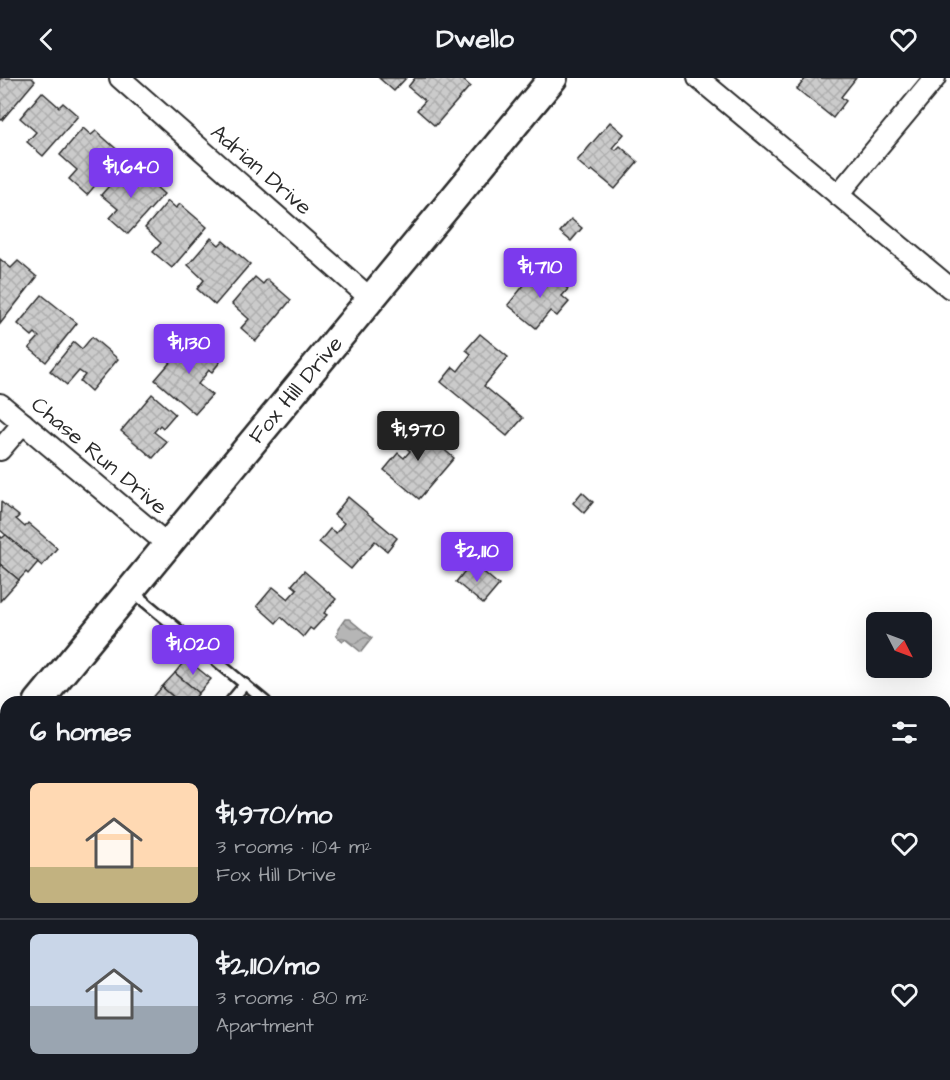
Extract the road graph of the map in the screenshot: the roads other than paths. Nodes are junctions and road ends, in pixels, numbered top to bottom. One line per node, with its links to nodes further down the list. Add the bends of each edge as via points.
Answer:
1 (120, 78): 7 (street, Adrian Drive)
2 (698, 78): 5 (street)
3 (935, 78): 5 (street)
4 (550, 79): 7 (street, Fox Hill Drive)
5 (838, 195): 6 (street)
6 (950, 288)
7 (371, 299): 11 (street, Fox Hill Drive)
8 (0, 404): 9 (street, Chase Run Drive)
9 (22, 423): 10 (street); 11 (street, Chase Run Drive)
10 (0, 450)
11 (168, 545): 12 (street, Fox Hill Drive)
12 (131, 590): 13 (lane); 14 (street, Fox Hill Drive)
13 (245, 684): 15 (lane); 16 (lane)
14 (43, 696)
15 (235, 696)
16 (259, 696)

